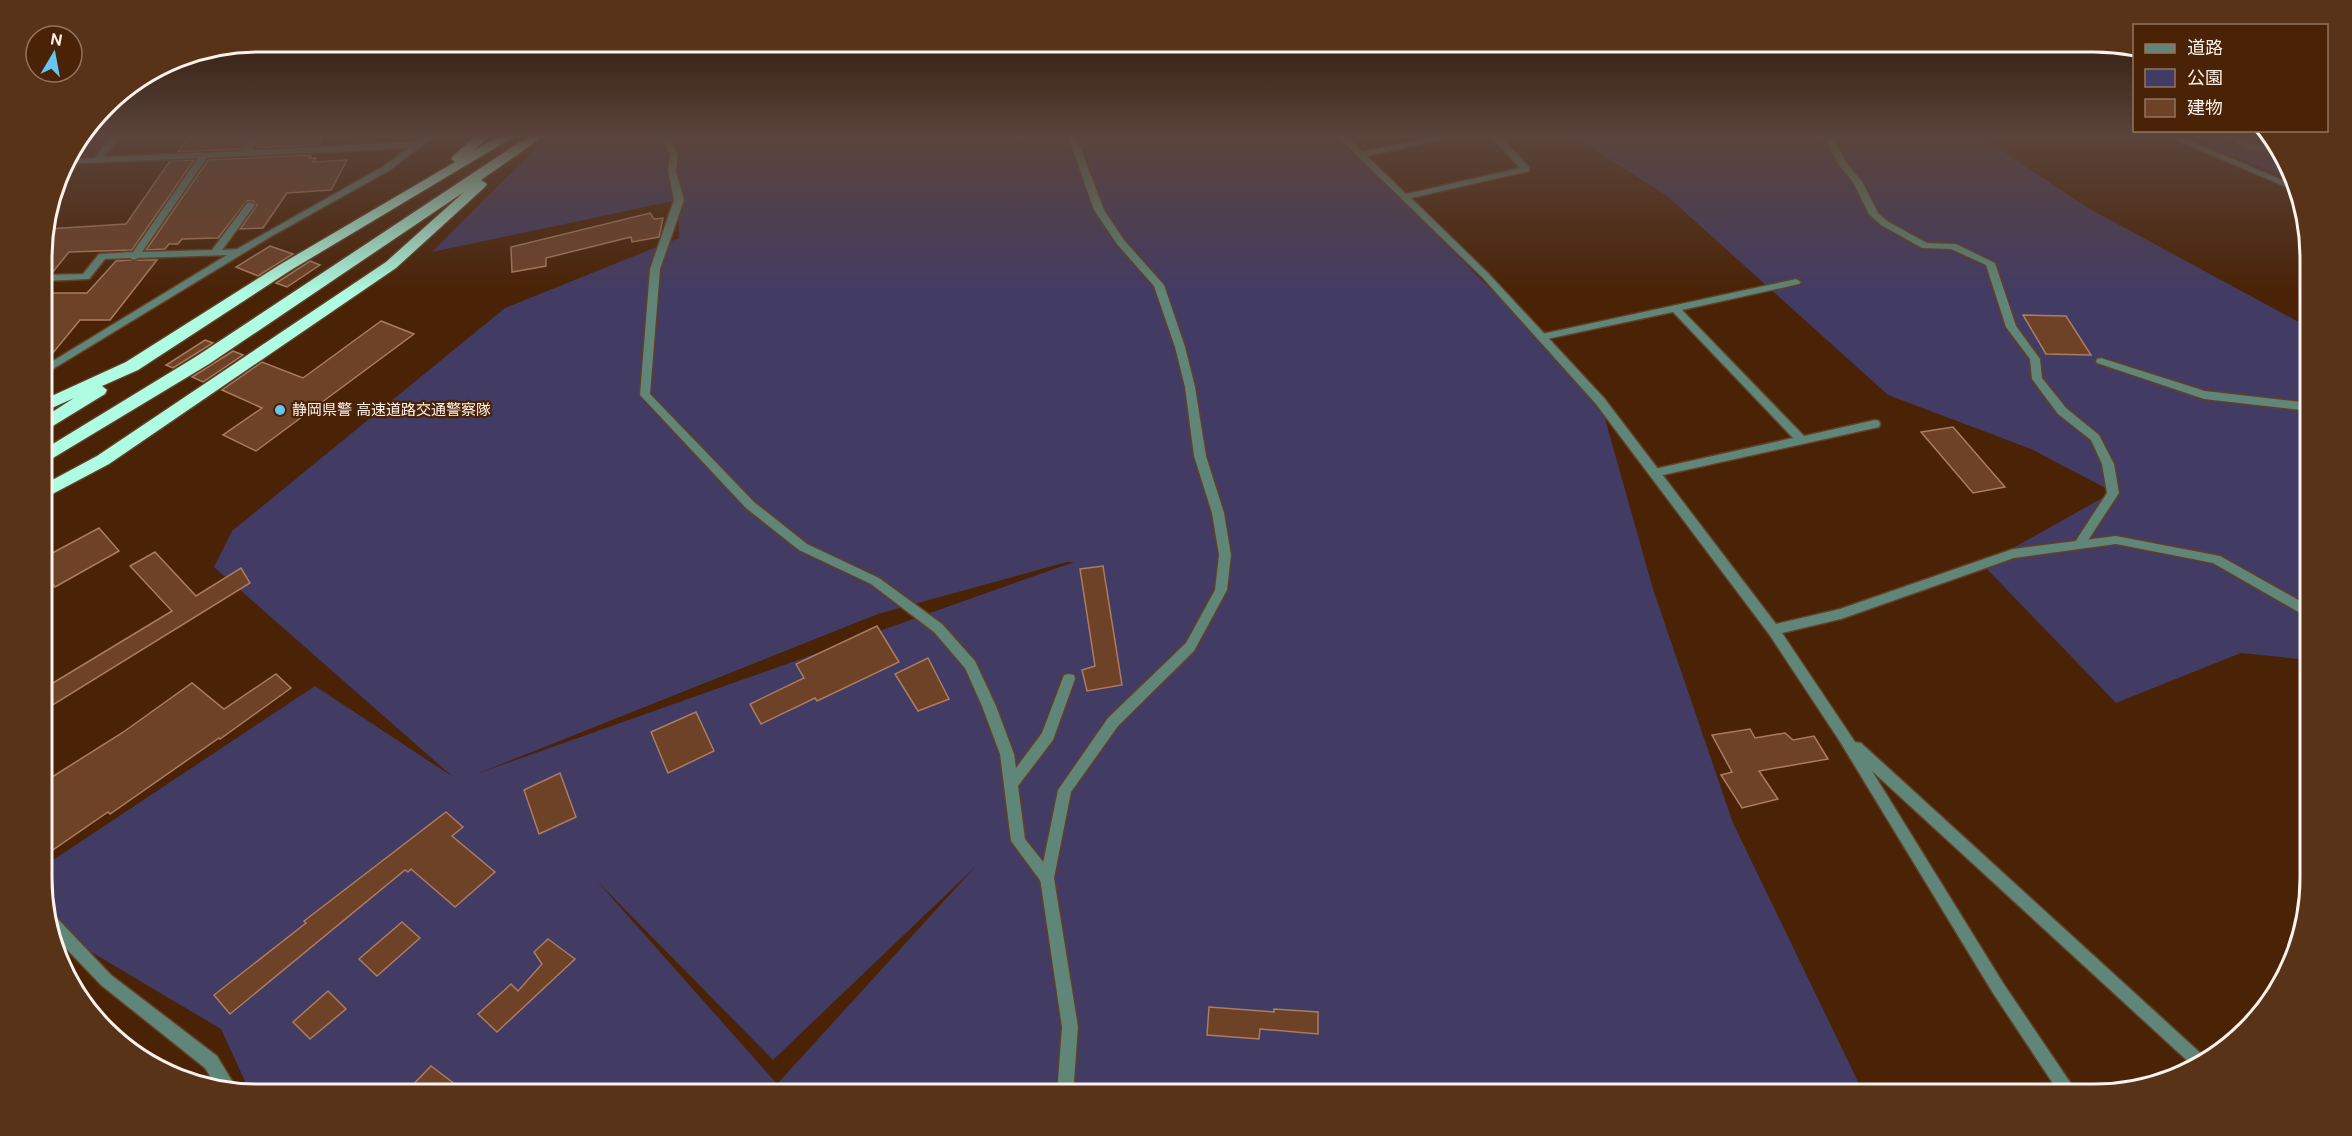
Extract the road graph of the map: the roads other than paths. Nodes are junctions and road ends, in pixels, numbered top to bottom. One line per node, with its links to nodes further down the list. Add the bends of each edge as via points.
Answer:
1 (181, 189): 15 (street)
2 (350, 189): 14 (street)
3 (420, 189): 22 (highway, via 286,267)
4 (457, 189): 28 (highway, via 203,360)
5 (475, 189): 29 (highway, via 391,265)
6 (676, 189): 38 (street, via 679,200 655,269 645,395 738,493 786,534 803,547 875,581 938,628 969,664 989,706 1007,754)
7 (1091, 189): 39 (street, via 1099,210 1120,242 1159,285 1190,387 1200,456 1218,513 1225,555 1221,590 1190,647 1113,722 1065,790)
8 (1397, 189): 11 (street)
9 (1436, 189): 11 (street)
10 (1862, 189): 33 (street, via 1874,214 1884,223 1925,246 1953,246 1990,262 2011,327 2034,359 2037,379 2062,411 2095,438 2108,464 2114,493)
11 (1405, 196): 19 (street)
12 (250, 205): 13 (street)
13 (215, 252): 14 (street); 15 (street)
14 (240, 252): 21 (street)
15 (134, 256): 16 (street, via 102,256 86,277)
16 (53, 278)
17 (1796, 282): 18 (street)
18 (1675, 308): 19 (street); 27 (street)
19 (1542, 337): 30 (street, via 1600,401)
20 (2101, 360): 24 (street, via 2204,395)
21 (53, 366)
22 (132, 366): 23 (highway); 25 (highway)
23 (53, 401)
24 (2300, 406)
25 (53, 419)
26 (1875, 423): 27 (street)
27 (1801, 440): 30 (street)
28 (53, 452)
29 (103, 460): 31 (highway); 32 (highway)
30 (1654, 473): 35 (street)
31 (53, 482)
32 (53, 488)
33 (2079, 545): 34 (street, via 2116,540 2216,559); 35 (street, via 2013,554 1842,614)
34 (2300, 606)
35 (1773, 630): 37 (street)
36 (1069, 679): 38 (street, via 1048,736)
37 (1844, 736): 41 (street); 43 (street, via 1998,988)
38 (1011, 784): 39 (street, via 1018,841)
39 (1047, 878): 44 (street, via 1070,1027)
40 (60, 932): 42 (street, via 106,980 211,1062)
41 (2195, 1056)
42 (223, 1081)
43 (2063, 1083)
44 (1066, 1084)

